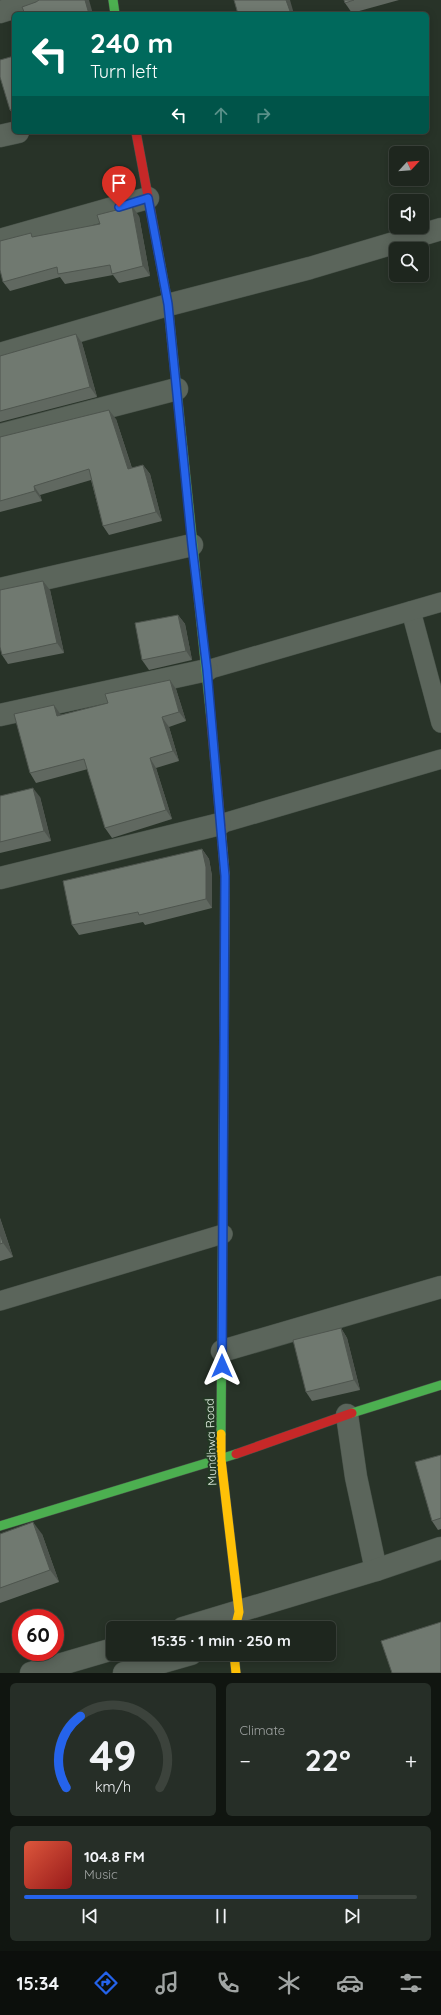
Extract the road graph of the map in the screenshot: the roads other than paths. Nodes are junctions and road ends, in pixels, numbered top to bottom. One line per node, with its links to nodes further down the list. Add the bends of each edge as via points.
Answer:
1 (40, 0): 3 (street)
2 (112, 0): 4 (main road)
3 (0, 12)
4 (115, 12)
5 (12, 133): 7 (street)
6 (136, 134): 8 (main road, Mundhwa Road)
7 (0, 136)
8 (148, 198): 10 (street); 11 (main road, Mundhwa Road)
9 (441, 229): 11 (street, via 310,268)
10 (0, 240)
11 (168, 304): 12 (street); 13 (main road, Mundhwa Road)
12 (0, 354)
13 (177, 388): 14 (street); 15 (main road, Mundhwa Road)
14 (0, 435)
15 (192, 545): 16 (street); 19 (main road, Mundhwa Road)
16 (0, 589)
17 (441, 602): 18 (lane)
18 (411, 611): 19 (lane); 21 (lane)
19 (207, 670): 20 (street); 23 (main road, Mundhwa Road)
20 (0, 715)
21 (441, 723)
22 (441, 759): 23 (lane)
23 (220, 824): 24 (street); 25 (main road, Mundhwa Road, via 225,876)
24 (0, 878)
25 (223, 1234): 27 (lane); 28 (main road, Mundhwa Road)
26 (441, 1287): 28 (street)
27 (0, 1302)
28 (222, 1351): 31 (main road, Mundhwa Road)
29 (441, 1385): 30 (main road)
30 (347, 1415): 31 (main road); 34 (street, via 356,1477)
31 (221, 1459): 32 (main road); 35 (main road, Mundhwa Road)
32 (0, 1526)
33 (441, 1548): 34 (street)
34 (376, 1570): 35 (street)
35 (237, 1620)
36 (106, 1651): 39 (street)
37 (166, 1661): 40 (street)
38 (235, 1661): 41 (main road)
39 (31, 1673)
40 (124, 1673)
41 (236, 1673)

